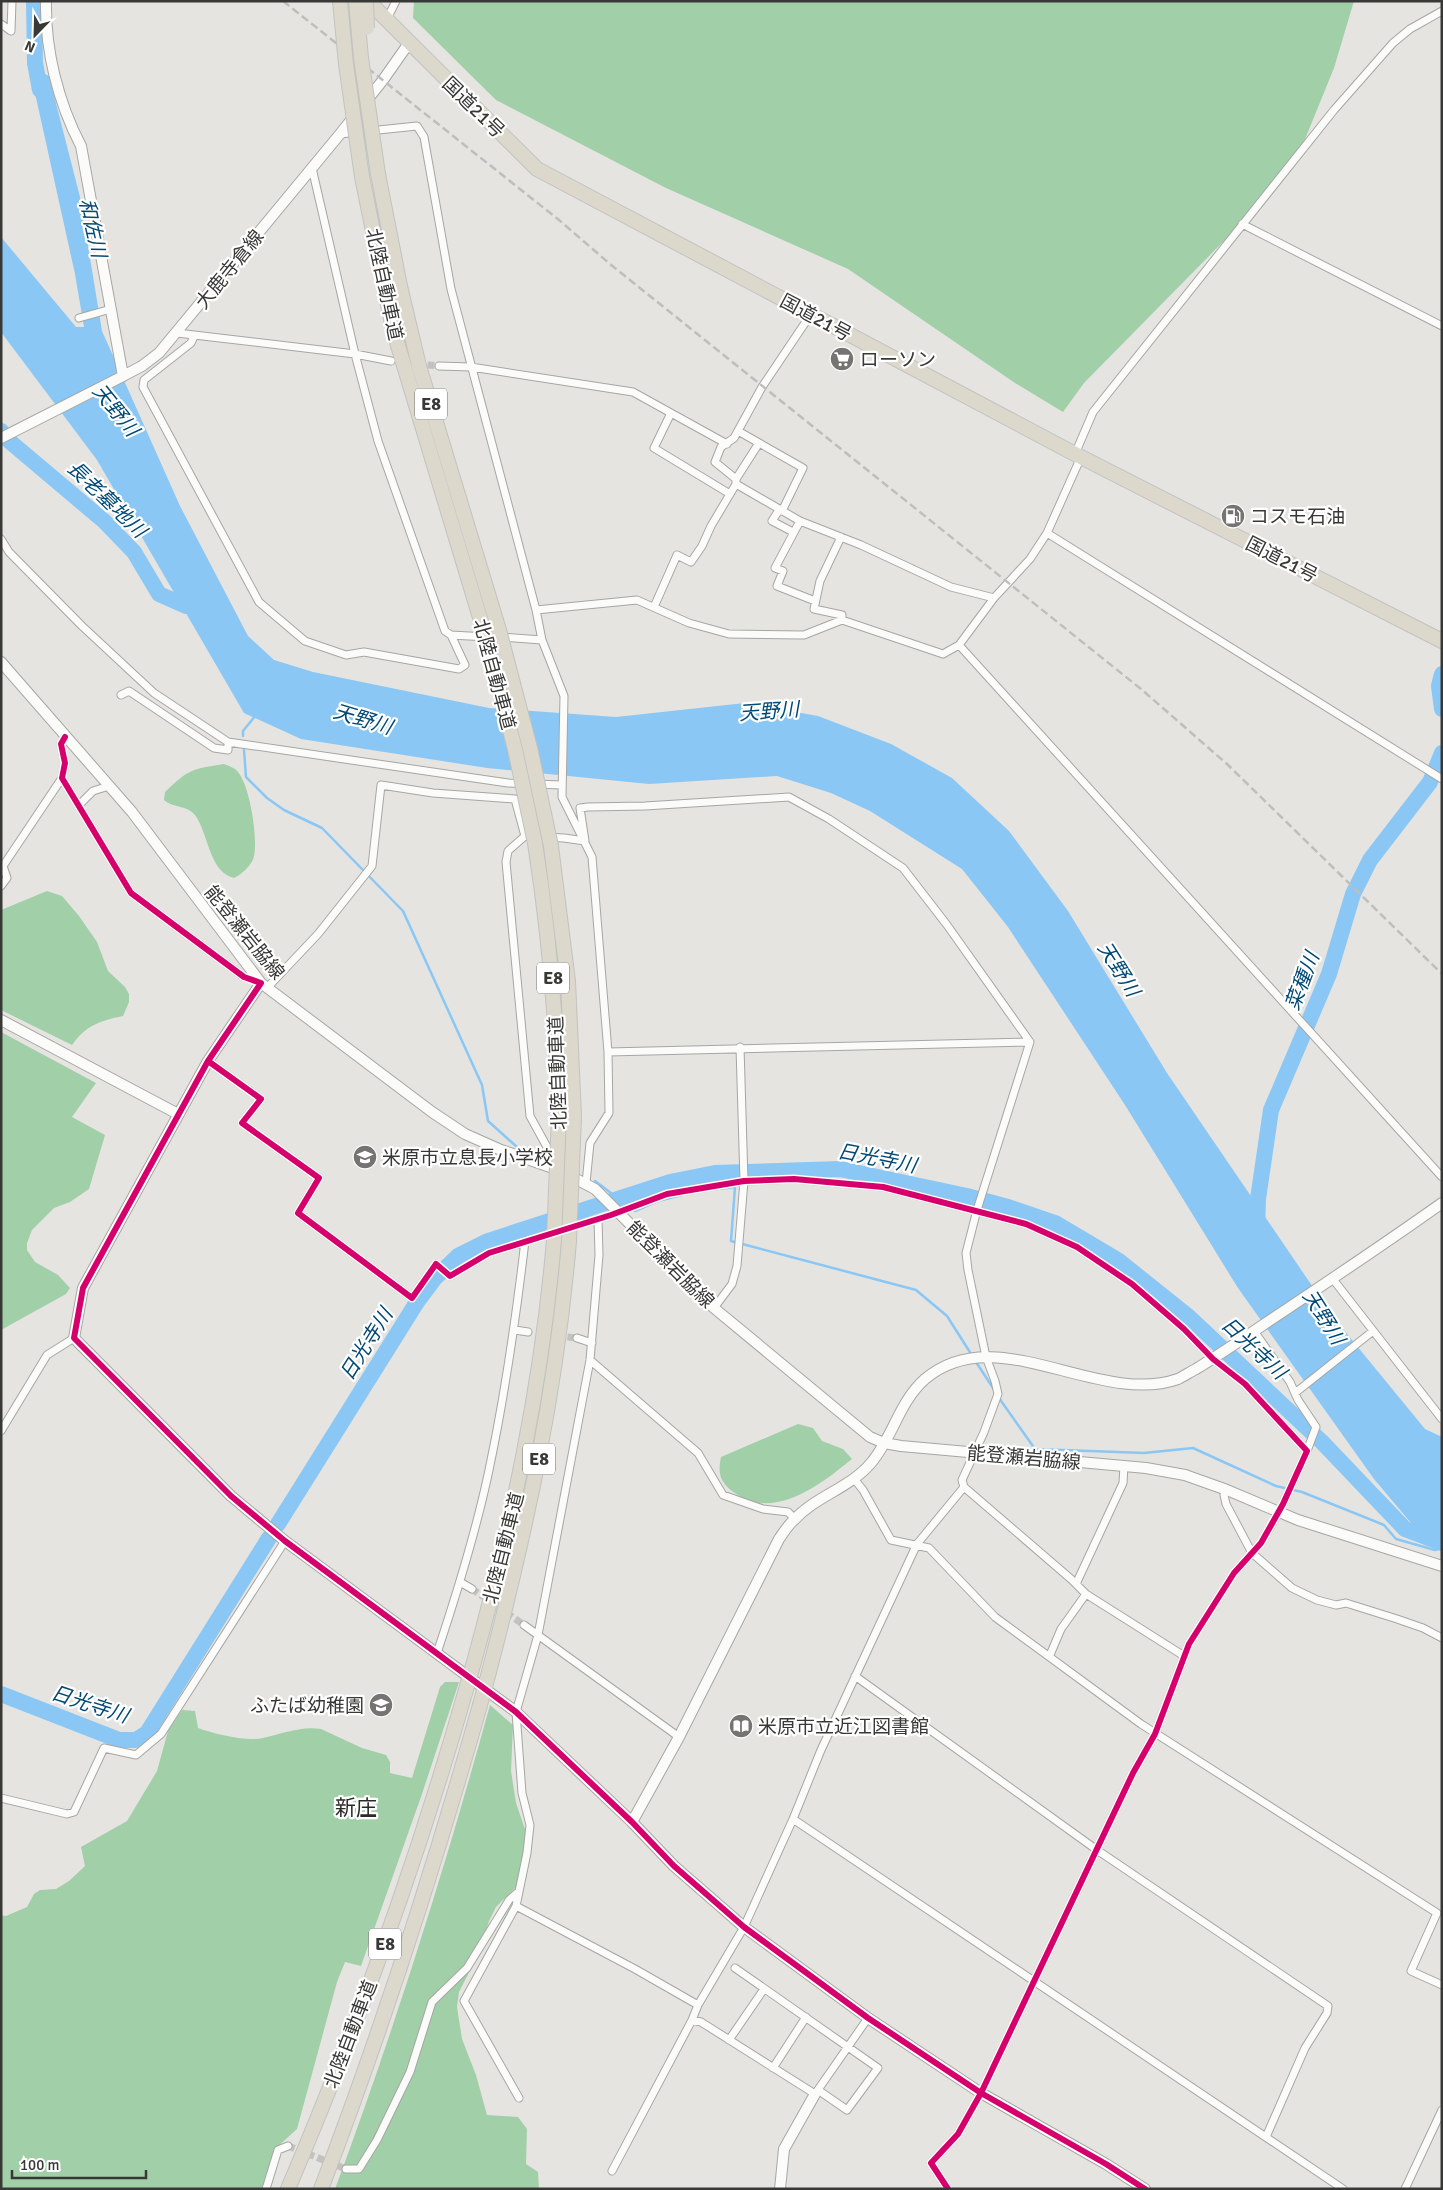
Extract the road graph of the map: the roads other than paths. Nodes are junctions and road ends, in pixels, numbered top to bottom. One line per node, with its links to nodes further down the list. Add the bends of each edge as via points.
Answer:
1 (12, 1): 10 (street, via 11,31)
2 (46, 1): 17 (street, via 49,50 68,121 81,146)
3 (331, 1): 12 (highway, bridge)
4 (340, 1): 12 (highway, 北陸自動車道 / E8, bridge)
5 (356, 1): 15 (highway, 北陸自動車道 / E8, bridge, via 361,58)
6 (367, 1): 9 (highway, 国道21号); 15 (highway, bridge, via 371,89)
7 (396, 1): 9 (street)
8 (1441, 14): 16 (street, via 1410,29 1393,43)
9 (387, 19): 11 (highway, 国道21号)
10 (1, 24)
11 (409, 43): 13 (street, 大鹿寺倉線); 18 (highway, 国道21号, via 537,169)
12 (354, 125): 60 (highway, 北陸自動車道 / E8, bridge, via 394,328 484,631 515,749)
13 (340, 134): 14 (street, 大鹿寺倉線); 26 (street, via 417,126 424,138 450,288)
14 (312, 168): 21 (street, 大鹿寺倉線); 23 (street)
15 (380, 173): 152 (highway, 北陸自動車道 / E8, bridge, via 392,251 419,366 499,630 530,748 550,846 568,981 574,1116 569,1241 560,1332 540,1454 519,1553 447,1819 400,1966)
16 (1242, 224): 20 (street); 33 (street, via 1093,412)
17 (107, 310): 19 (street); 27 (street)
18 (811, 314): 29 (street, via 763,385); 33 (highway, 国道21号)
19 (79, 318)
20 (1442, 326)
21 (177, 333): 22 (street); 27 (street, 大鹿寺倉線, via 159,353)
22 (194, 336): 23 (street); 47 (street, via 191,343 144,380 143,386 259,602 305,641 346,655 364,652 459,669 464,665)
23 (355, 354): 24 (street); 47 (street, via 378,441 445,631)
24 (391, 361)
25 (439, 366): 26 (street)
26 (470, 367): 28 (street, via 633,392); 45 (street)
27 (121, 378): 30 (street, 大鹿寺倉線)
28 (672, 413): 32 (street); 35 (street, via 654,448)
29 (738, 431): 31 (street); 32 (street)
30 (1, 438)
31 (759, 443): 34 (street); 36 (street, via 803,468)
32 (727, 444): 34 (street, via 722,446 714,462)
33 (1078, 455): 39 (street); 49 (highway, 国道21号)
34 (736, 482): 35 (street); 36 (street)
35 (730, 494): 44 (street, via 691,562 677,555)
36 (781, 510): 37 (street); 38 (street, via 772,521)
37 (800, 522): 38 (street); 40 (street)
38 (793, 532): 43 (street, via 775,568 783,571 776,586)
39 (1047, 532): 42 (street, via 1030,559); 56 (street)
40 (841, 537): 42 (street, via 951,587); 43 (street, via 820,581)
41 (1, 539): 54 (street, via 9,552 62,606 154,693)
42 (994, 598): 50 (street)
43 (815, 601): 46 (street, via 814,609 842,615)
44 (654, 607): 45 (street, via 637,600); 46 (street, via 729,634 804,636)
45 (536, 610): 48 (street)
46 (842, 620): 50 (street, via 943,654)
47 (451, 634): 48 (street)
48 (542, 640): 57 (street, via 564,696)
49 (1442, 641)
50 (959, 645): 72 (street)
51 (1, 662): 53 (street, 能登瀬岩脇線)
52 (121, 695): 54 (street, via 129,691 214,748 228,750)
53 (65, 736): 55 (street, via 61,744 65,762); 58 (street, 能登瀬岩脇線)
54 (228, 742): 57 (street, via 508,783)
55 (62, 778): 59 (street); 62 (street)
56 (1442, 779)
57 (562, 785): 61 (street, via 562,797)
58 (109, 786): 59 (street, via 93,791); 64 (street, 能登瀬岩脇線)
59 (79, 805): 64 (street, via 131,892 244,977)
60 (530, 839): 61 (street); 64 (street, via 515,799 381,785 372,866 318,934); 71 (street, via 508,851 506,862 530,1116 547,1147); 151 (highway, 北陸自動車道 / E8, bridge, via 548,932 553,979 559,1115 554,1240 545,1330 530,1424 508,1531 431,1808 385,1942)
61 (584, 841): 66 (street, via 580,808 789,797 903,868); 68 (street, via 592,857)
62 (2, 868): 63 (street, via 7,878)
63 (1, 886)
64 (264, 985): 69 (street); 71 (street, 能登瀬岩脇線, via 465,1134)
65 (1, 1020): 70 (street)
66 (1030, 1042): 67 (street); 76 (street)
67 (740, 1048): 68 (street); 73 (street)
68 (608, 1052): 74 (street, via 609,1113 590,1143)
69 (208, 1061): 70 (street); 79 (street, via 261,1099 242,1123 319,1178 298,1213 412,1298 436,1264 450,1276 489,1253)
70 (178, 1114): 86 (street, via 84,1288)
71 (546, 1165): 74 (street, 能登瀬岩脇線)
72 (1442, 1177)
73 (744, 1181): 76 (street, via 794,1179 883,1187); 77 (street, via 667,1194); 81 (street, via 737,1266 732,1284)
74 (586, 1183): 77 (street, 能登瀬岩脇線)
75 (1442, 1203): 80 (street)
76 (977, 1209): 89 (street, via 966,1253); 90 (street, via 1026,1224 1077,1247 1132,1284)
77 (616, 1210): 78 (street); 81 (street, 能登瀬岩脇線)
78 (598, 1219): 79 (street); 88 (street, via 599,1255)
79 (525, 1241): 82 (street)
80 (1329, 1280): 83 (street); 84 (street)
81 (714, 1308): 95 (street, 能登瀬岩脇線, via 870,1437)
82 (515, 1330): 85 (street); 109 (street, via 489,1472)
83 (1254, 1331): 90 (street); 92 (street)
84 (1373, 1331): 92 (street); 93 (street)
85 (528, 1332)
86 (74, 1338): 94 (street, via 47,1356); 105 (street, via 231,1496)
87 (577, 1338): 88 (street)
88 (592, 1343): 91 (street)
89 (986, 1357): 90 (street, via 1015,1360 1099,1380 1151,1384 1178,1378); 95 (street, via 963,1360 941,1368 925,1379 901,1409); 97 (street, via 998,1394)
90 (1216, 1357): 96 (street)
91 (590, 1360): 104 (street, via 698,1453 723,1495 763,1509 788,1512); 114 (street)
92 (1295, 1393): 96 (street, via 1316,1427)
93 (1442, 1419)
94 (1, 1431)
95 (884, 1443): 97 (street, 能登瀬岩脇線); 99 (street)
96 (1308, 1448): 102 (street)
97 (976, 1453): 98 (street, 能登瀬岩脇線); 100 (street, via 962,1480)
98 (1124, 1466): 101 (street, 能登瀬岩脇線, via 1185,1475); 110 (street, via 1123,1483)
99 (855, 1480): 104 (street); 106 (street, via 891,1540)
100 (964, 1487): 106 (street); 110 (street)
101 (1227, 1490): 107 (street, via 1224,1495 1226,1504); 108 (street, 能登瀬岩脇線, via 1298,1520)
102 (1283, 1504)
103 (1276, 1517): 107 (street)
104 (795, 1518): 122 (street, via 779,1538)
105 (286, 1541): 116 (street); 123 (street, via 161,1734 136,1755 104,1748 74,1812 67,1814)
106 (917, 1544): 117 (street, via 929,1548 995,1616); 119 (street)
107 (1252, 1552): 115 (street, via 1292,1588 1317,1600 1346,1604 1396,1619); 118 (street, via 1230,1580)
108 (1442, 1566)
109 (460, 1582): 111 (street); 116 (street)
110 (1076, 1584): 112 (street)
111 (472, 1589)
112 (1086, 1594): 117 (street, via 1062,1628); 118 (street)
113 (524, 1625): 114 (street)
114 (538, 1635): 120 (street); 122 (street)
115 (1442, 1638)
116 (437, 1653): 120 (street)
117 (1050, 1655): 121 (street)
118 (1184, 1656): 121 (street)
119 (855, 1676): 124 (street); 126 (street)
120 (516, 1712): 125 (street); 127 (street, via 522,1793 530,1824)
121 (1155, 1734): 126 (street); 132 (street, via 1437,1913 1412,1970)
122 (679, 1737): 125 (street)
123 (1, 1798)
124 (793, 1819): 129 (street); 131 (street)
125 (632, 1822): 129 (street, via 674,1866)
126 (1097, 1850): 131 (street); 145 (street, via 1328,2006 1305,2048)
127 (519, 1891): 128 (street); 147 (street, via 509,1900 467,1968 432,2002 410,2072 377,2140 359,2170)
128 (516, 1906): 134 (street); 143 (street, via 464,2001)
129 (744, 1927): 134 (street); 136 (street)
130 (735, 1968): 133 (street)
131 (1033, 1980): 142 (street); 145 (street)
132 (1442, 1985)
133 (764, 1989): 135 (street); 138 (street)
134 (698, 2005): 137 (street)
135 (806, 2018): 139 (street); 140 (street)
136 (868, 2018): 139 (street); 142 (street)
137 (692, 2020): 138 (street, via 701,2022); 148 (street)
138 (729, 2040): 140 (street)
139 (849, 2046): 141 (street); 141 (street, via 878,2068 847,2110)
140 (773, 2068): 141 (street)
141 (816, 2092): 149 (street, via 784,2150)
142 (981, 2093): 153 (street, via 958,2134 931,2163); 154 (street)
143 (519, 2098)
144 (1442, 2110): 156 (street)
145 (1266, 2137): 155 (street)
146 (288, 2146): 150 (street, via 278,2150)
147 (346, 2169)
148 (612, 2171)
149 (782, 2188)
150 (266, 2189)
151 (288, 2189)
152 (321, 2189)
153 (948, 2189)
154 (1145, 2189)
155 (1343, 2189)
156 (1405, 2189)

